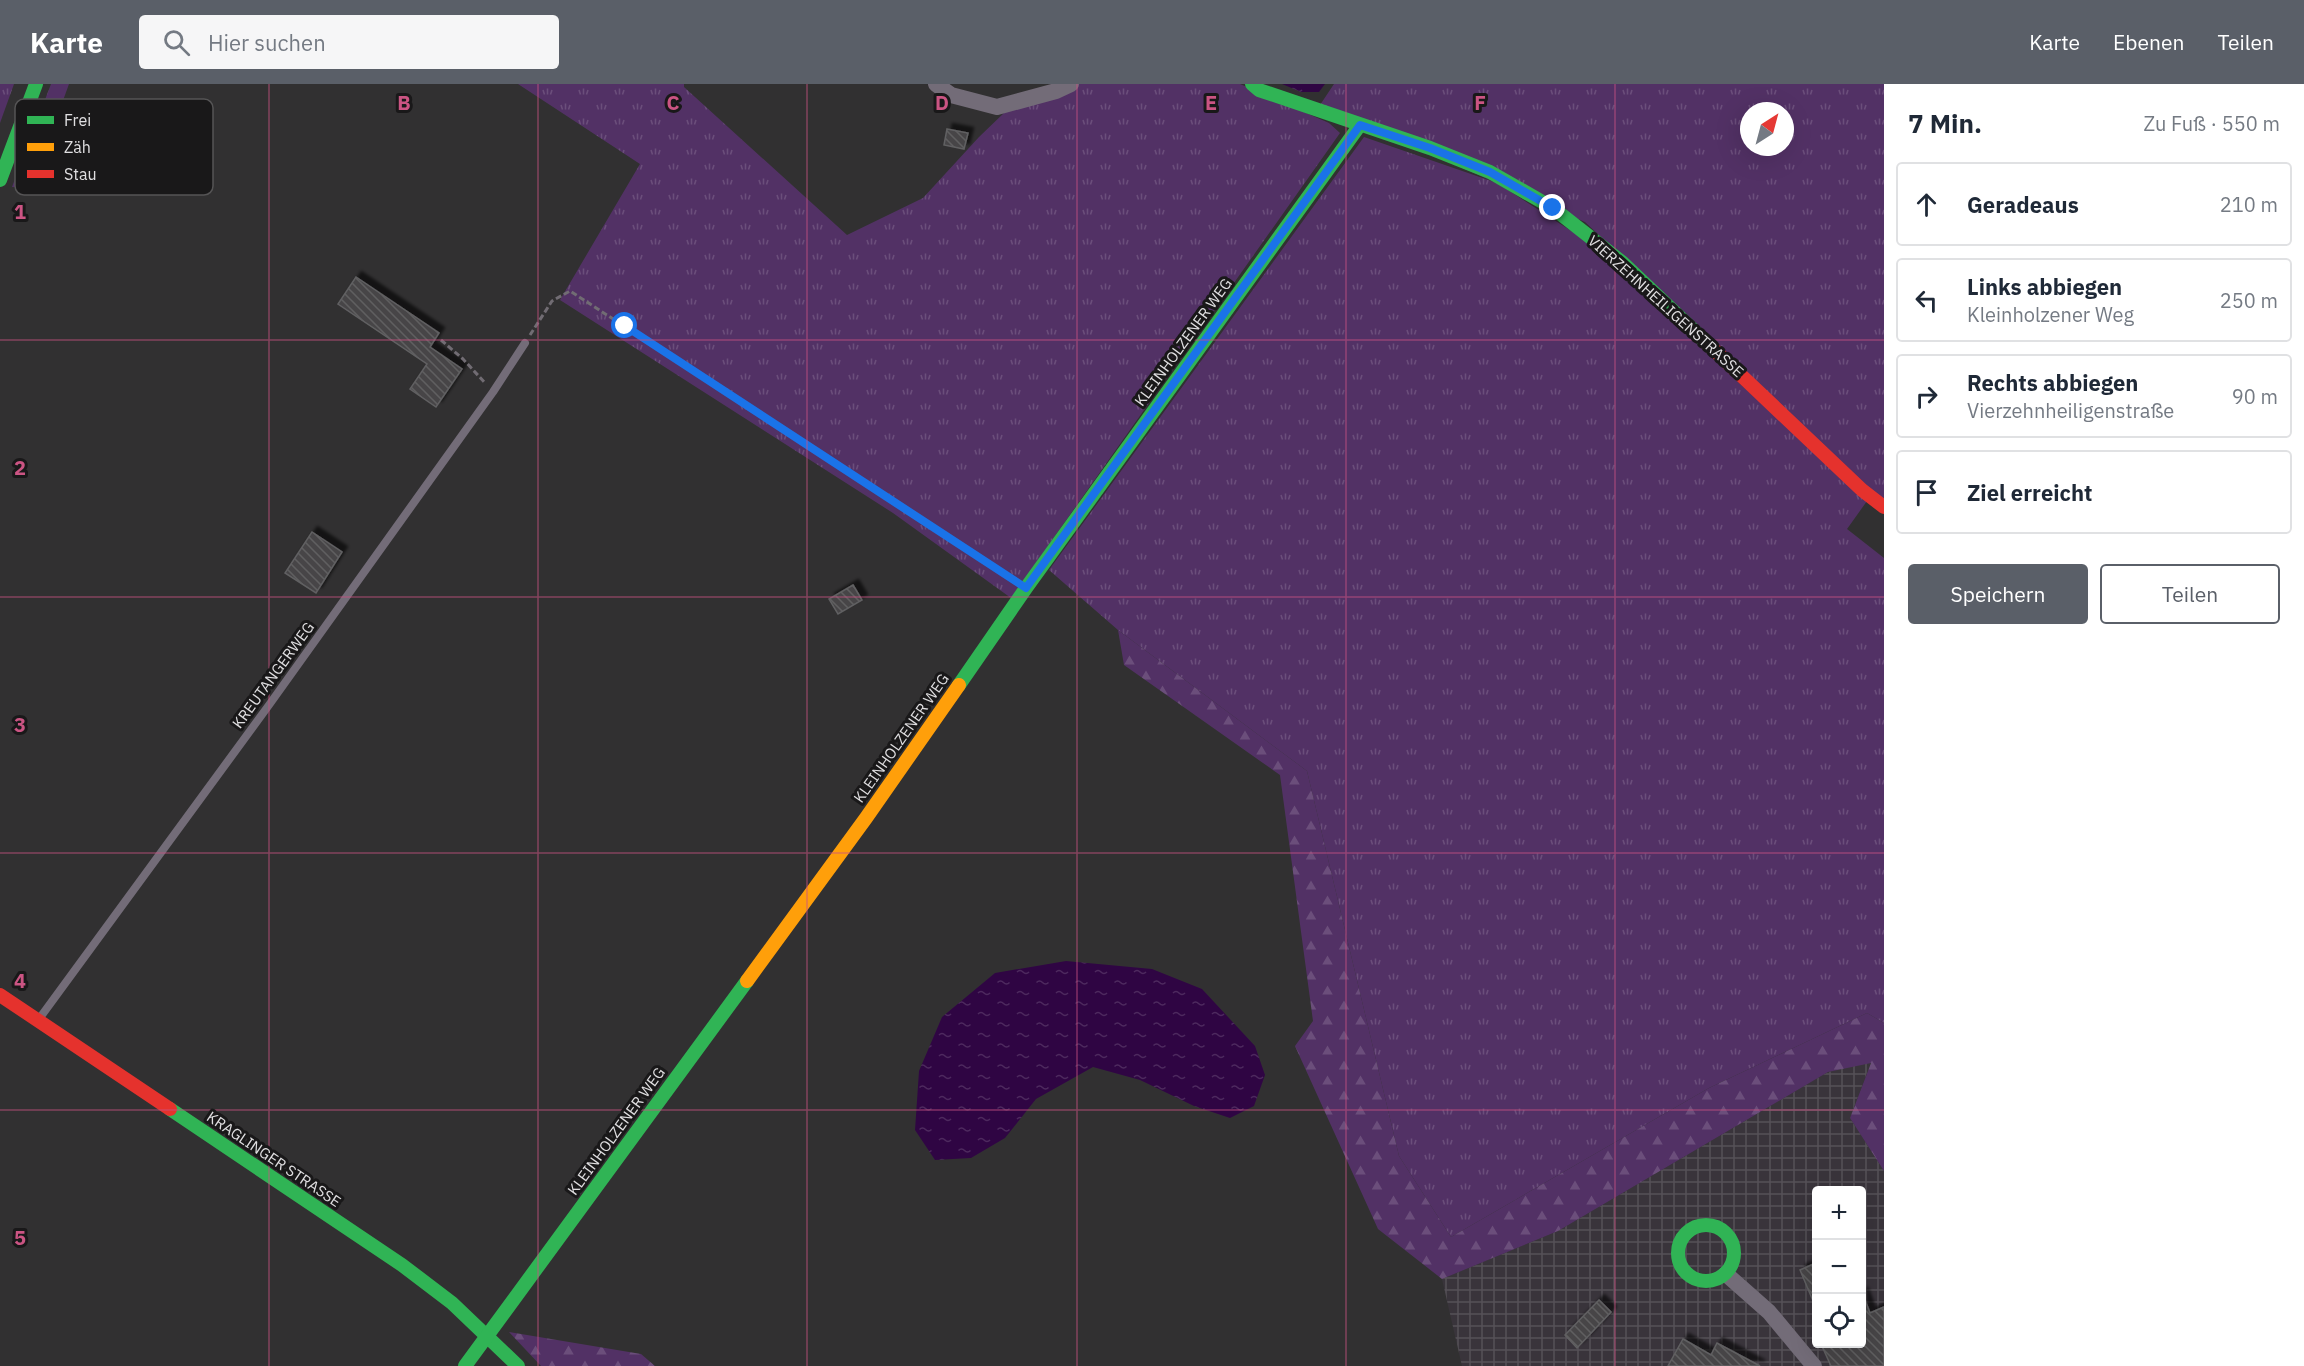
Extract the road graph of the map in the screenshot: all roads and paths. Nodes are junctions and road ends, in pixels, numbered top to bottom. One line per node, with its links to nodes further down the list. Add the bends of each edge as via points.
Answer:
1 (36, 84): 5 (street)
2 (936, 84): 3 (street, via 951,95 997,107)
3 (1071, 84)
4 (1252, 84): 6 (street, VIERZEHNHEILIGENSTRASSE, via 1258,90)
5 (30, 99)
6 (1360, 125): 12 (street, VIERZEHNHEILIGENSTRASSE, via 1490,172 1553,208 1623,263); 13 (street, KLEINHOLZENER WEG)
7 (15, 140): 8 (street)
8 (0, 180)
9 (441, 340): 11 (path)
10 (525, 343): 11 (lane, KREUTANGERWEG); 13 (path, via 552,301 570,291)
11 (493, 392): 15 (lane, KREUTANGERWEG)
12 (1884, 507)
13 (1026, 588): 17 (street, KLEINHOLZENER WEG, via 866,818)
14 (0, 995): 15 (street, KRAGLINGER STRASSE)
15 (38, 1020): 17 (street, KRAGLINGER STRASSE, via 402,1266 452,1303)
16 (1726, 1274): 16 (street, via 1734,1259 1732,1241 1720,1228 1702,1224 1686,1232 1678,1248 1680,1265 1692,1278 1709,1282); 20 (street, via 1769,1312)
17 (485, 1336): 18 (street, KLEINHOLZENER WEG); 19 (street, KRAGLINGER STRASSE)
18 (465, 1366)
19 (518, 1366)
20 (1814, 1366)

